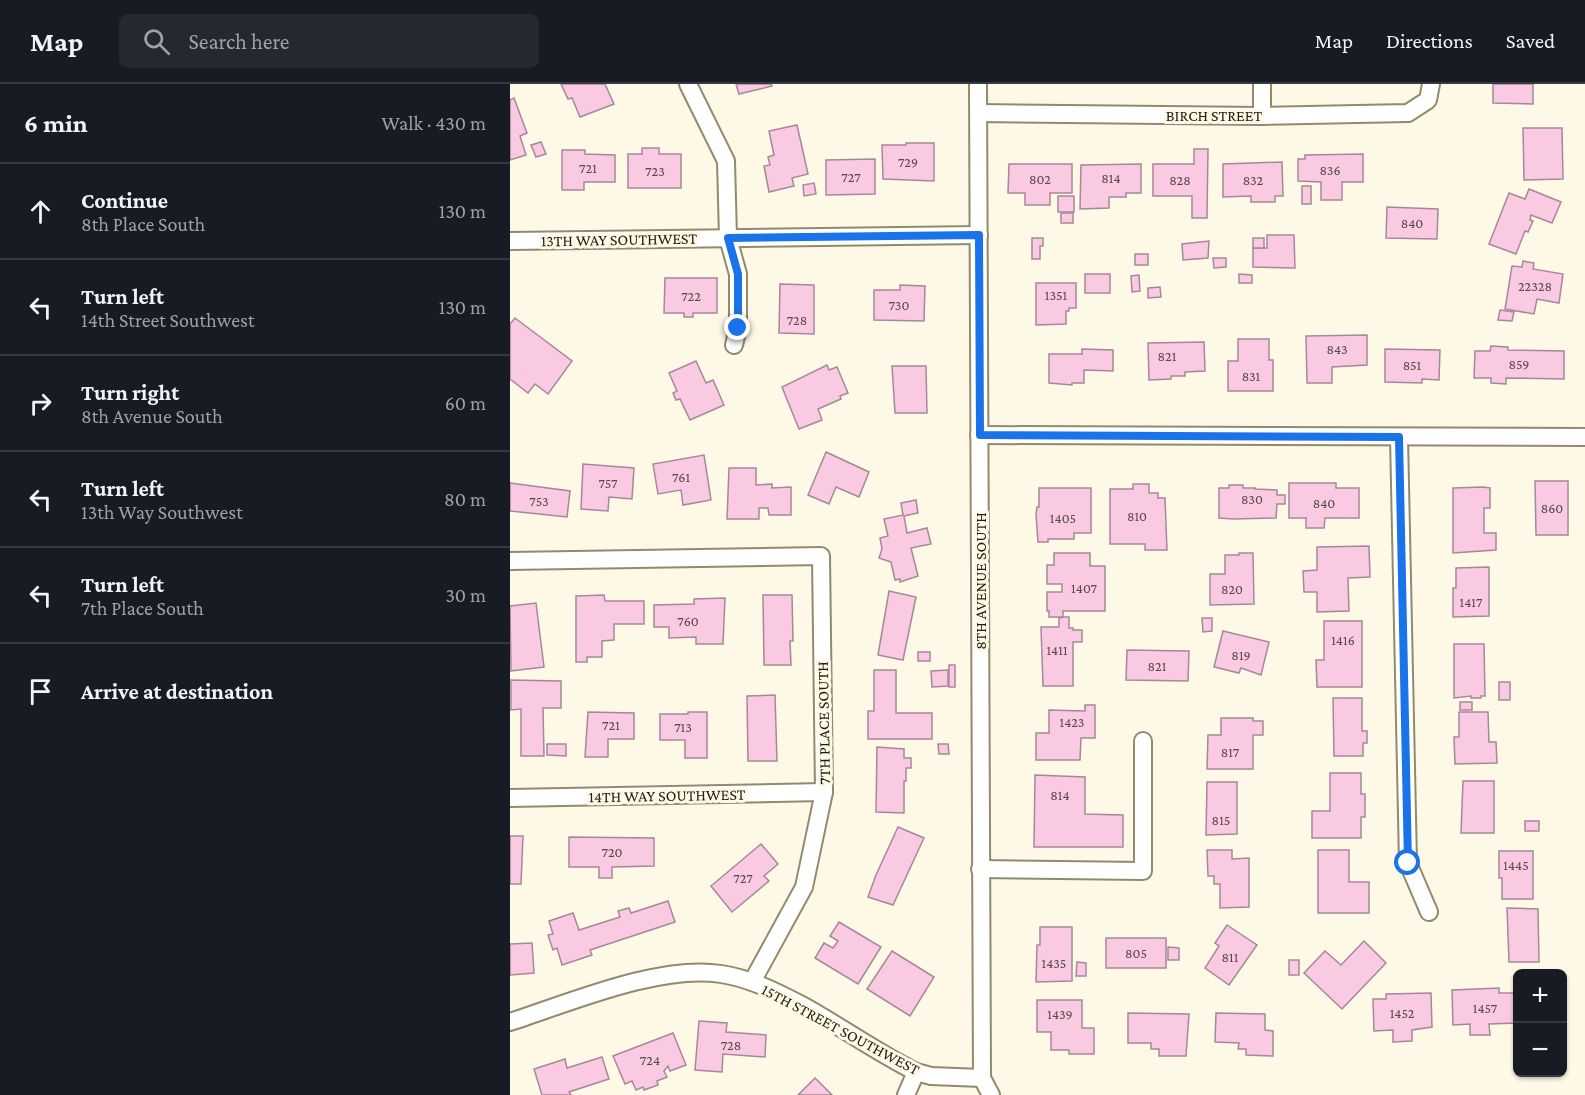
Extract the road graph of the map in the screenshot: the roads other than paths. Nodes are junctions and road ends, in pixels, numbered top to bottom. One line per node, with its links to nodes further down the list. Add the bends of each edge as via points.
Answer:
1 (688, 84): 8 (street, via 726,161)
2 (978, 84): 5 (street, 8TH AVENUE SOUTH)
3 (1262, 84): 6 (street)
4 (1431, 84): 6 (street, BIRCH STREET, via 1428,100 1408,113)
5 (979, 113): 6 (street, BIRCH STREET); 7 (street, 8TH AVENUE SOUTH)
6 (1262, 116)
7 (979, 235): 8 (street, 13TH WAY SOUTHWEST); 11 (street, 8TH AVENUE SOUTH)
8 (728, 238): 9 (street, 13TH WAY SOUTHWEST); 10 (street, via 738,274 738,328)
9 (510, 241)
10 (734, 345)
11 (980, 435): 12 (street); 18 (street, 8TH AVENUE SOUTH)
12 (1399, 437): 13 (street); 19 (street, via 1408,863)
13 (1585, 437)
14 (510, 561): 16 (street, 7TH PLACE SOUTH, via 821,556)
15 (1143, 741): 18 (street, via 1143,870)
16 (824, 792): 17 (street, 14TH WAY SOUTHWEST); 20 (street, 7TH PLACE SOUTH, via 804,887)
17 (510, 798)
18 (980, 869): 23 (street, 8TH AVENUE SOUTH)
19 (1429, 912)
20 (752, 982): 21 (street, 15TH STREET SOUTHWEST, via 722,974 663,975); 22 (street, 15TH STREET SOUTHWEST, via 801,1005)
21 (510, 1022)
22 (916, 1072): 23 (street, 15TH STREET SOUTHWEST); 24 (street)
23 (982, 1078): 25 (street)
24 (906, 1095)
25 (992, 1095)

